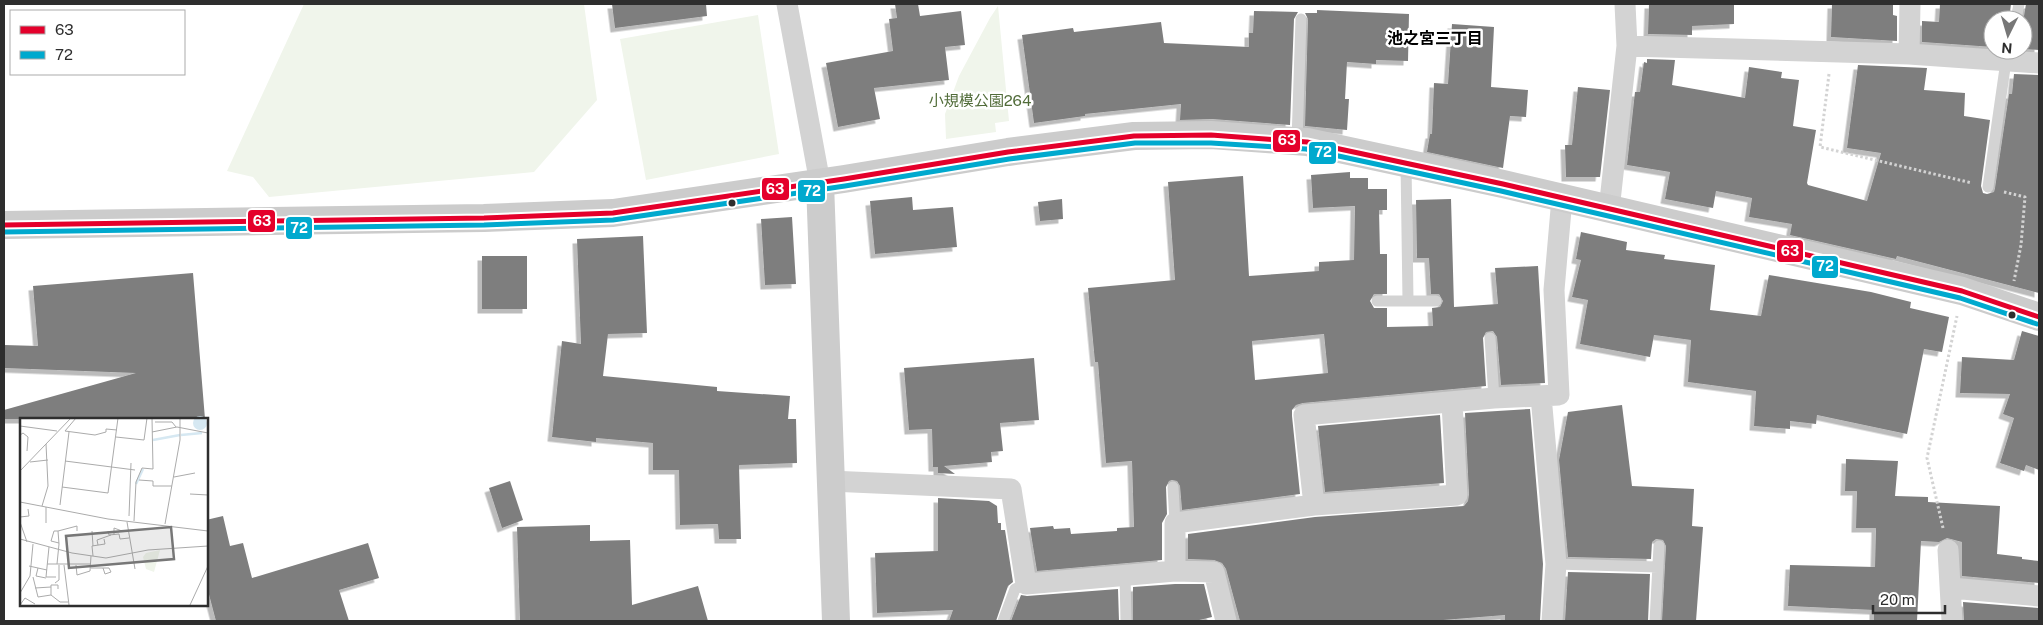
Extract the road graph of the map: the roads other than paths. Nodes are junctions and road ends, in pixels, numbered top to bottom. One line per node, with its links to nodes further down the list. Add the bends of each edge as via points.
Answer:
1 (787, 4): 13 (street)
2 (1625, 4): 5 (street)
3 (1910, 4): 6 (street)
4 (1301, 19): 11 (lane)
5 (1627, 46): 6 (street); 16 (street)
6 (1909, 54): 7 (street)
7 (1983, 56)
8 (2009, 60): 14 (lane)
9 (2024, 60): 10 (street)
10 (2039, 63)
11 (1297, 141): 12 (street); 13 (street, via 1211,135 1134,136 1008,152)
12 (1406, 163): 15 (street); 18 (lane)
13 (820, 183): 17 (street, via 613,213); 26 (street)
14 (1988, 187)
15 (1562, 198): 16 (street); 23 (street, via 1554,290 1558,395)
16 (1609, 210): 21 (street, via 1962,292)
17 (4, 225)
18 (1408, 300): 19 (lane); 20 (lane)
19 (1436, 300)
20 (1377, 301)
21 (2039, 317)
22 (1490, 338): 24 (lane)
23 (1541, 396): 24 (street); 32 (street)
24 (1494, 398): 25 (street)
25 (1452, 403): 28 (street, via 1457,495); 28 (street, via 1304,415)
26 (830, 481): 36 (street, via 1011,489); 39 (street)
27 (1173, 487): 29 (lane)
28 (1314, 505): 29 (street)
29 (1175, 523): 34 (street)
30 (1659, 546): 33 (lane)
31 (1948, 550): 37 (street)
32 (1556, 564): 33 (lane); 43 (street)
33 (1658, 567): 44 (lane)
34 (1175, 571): 35 (street); 42 (street, via 1214,572)
35 (1125, 575): 36 (street); 41 (lane)
36 (1026, 584): 40 (lane, via 1015,589)
37 (1951, 588): 38 (street); 45 (street)
38 (2039, 596)
39 (836, 621)
40 (1003, 621)
41 (1126, 621)
42 (1226, 621)
43 (1552, 621)
44 (1655, 621)
45 (1952, 621)

